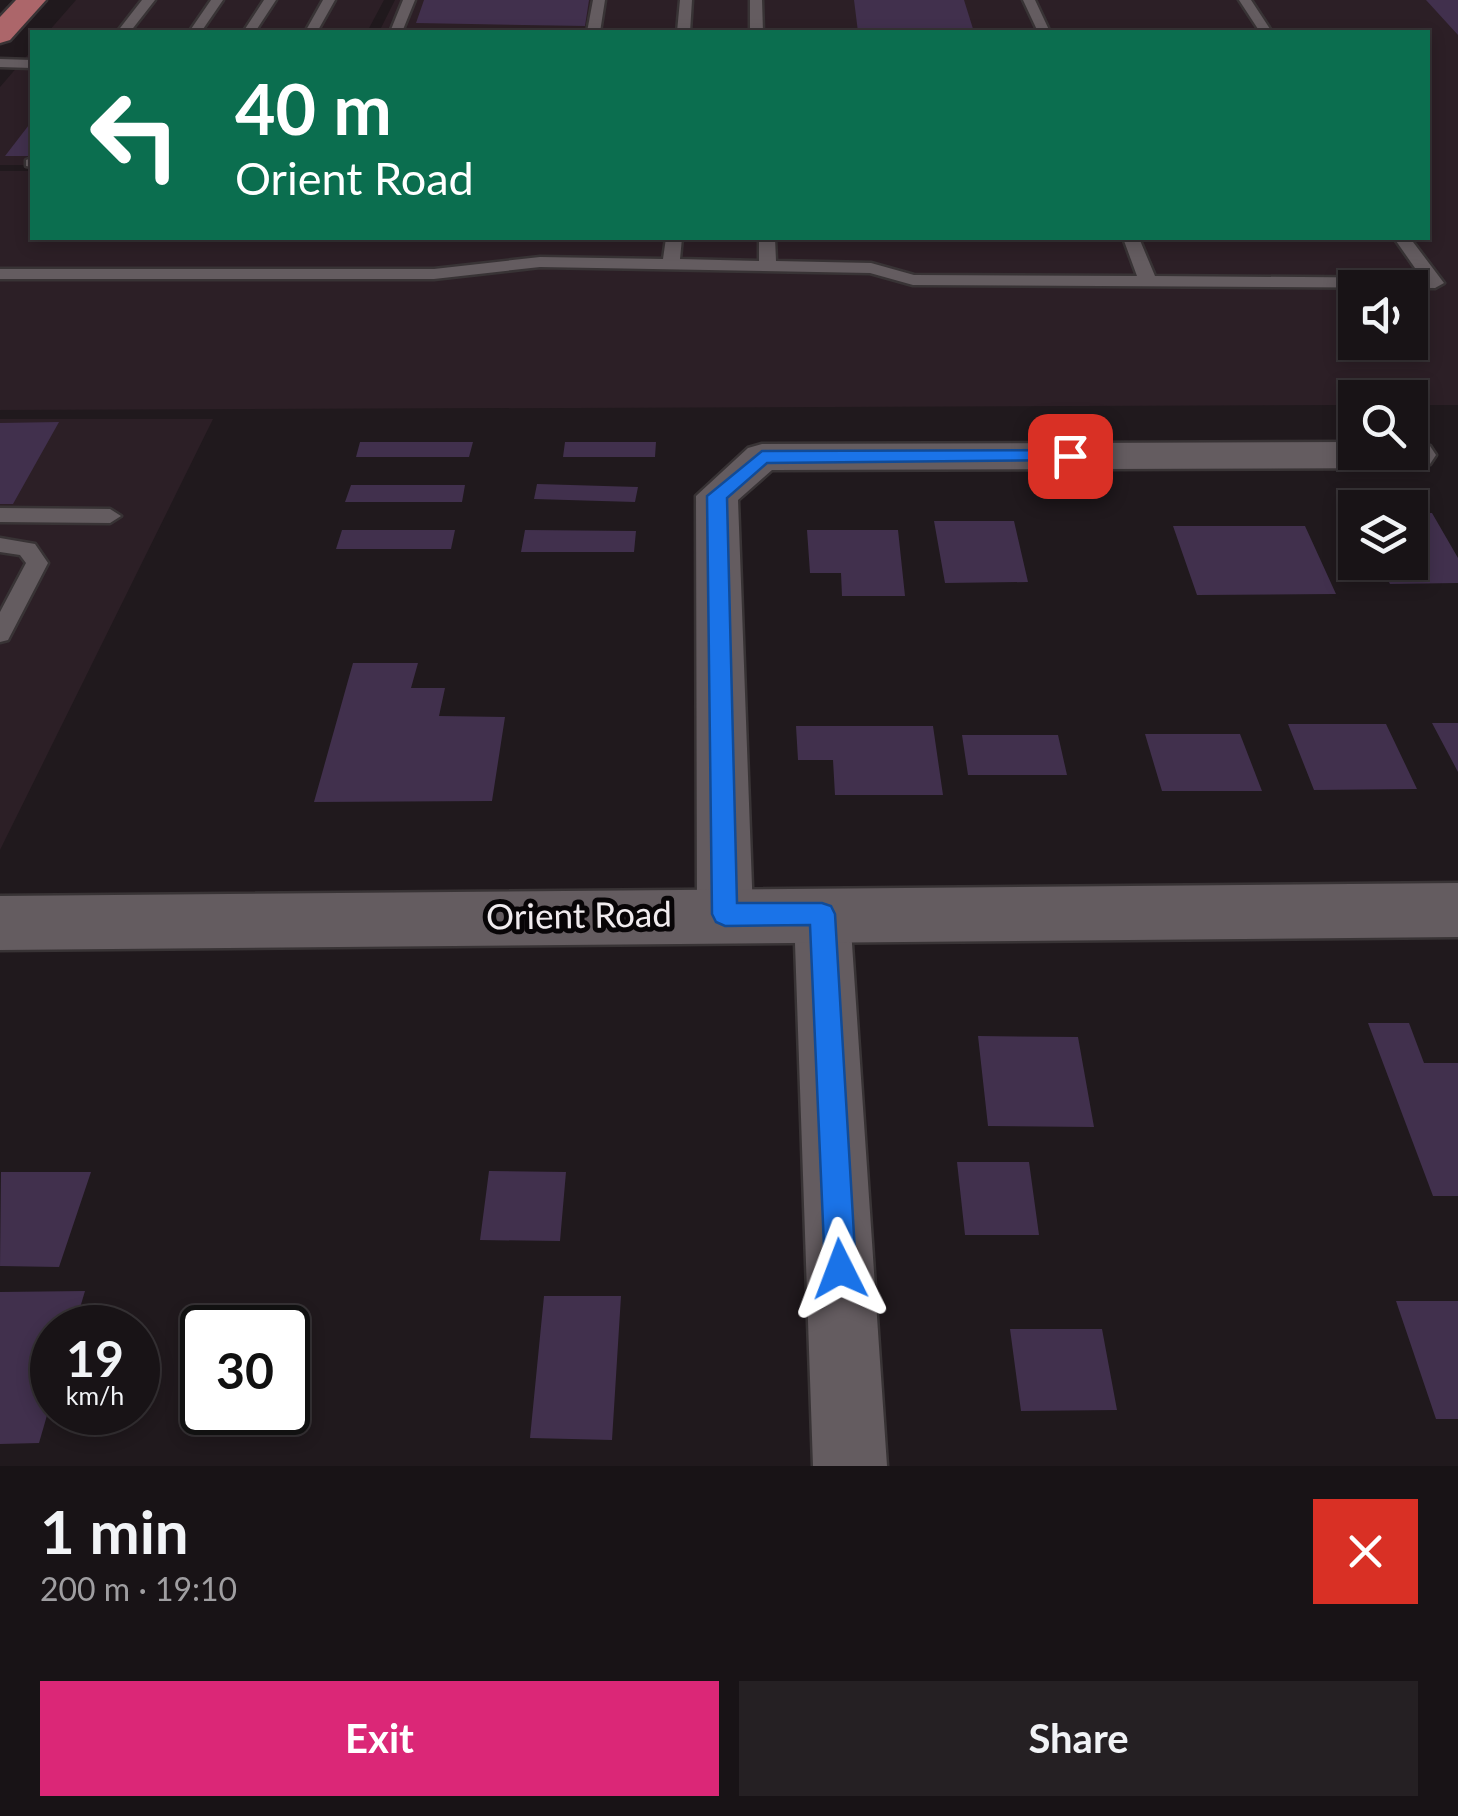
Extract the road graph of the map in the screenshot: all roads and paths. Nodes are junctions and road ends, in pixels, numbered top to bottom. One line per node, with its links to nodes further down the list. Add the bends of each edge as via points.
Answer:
1 (32, 0): 22 (main road)
2 (149, 0): 12 (lane)
3 (218, 0): 13 (lane)
4 (270, 0): 14 (lane)
5 (329, 0): 15 (lane)
6 (409, 0): 16 (lane)
7 (599, 0): 17 (lane)
8 (686, 0): 18 (lane)
9 (756, 0): 19 (lane)
10 (1029, 0): 20 (lane)
11 (1245, 0): 21 (lane)
12 (125, 30)
13 (196, 30)
14 (250, 30)
15 (312, 30)
16 (397, 30)
17 (594, 30)
18 (684, 30)
19 (757, 30)
20 (1043, 30)
21 (1265, 30)
22 (0, 34)
23 (0, 63): 24 (lane)
24 (30, 64)
25 (674, 240): 29 (lane)
26 (767, 240): 30 (lane)
27 (1132, 240): 32 (lane)
28 (1403, 240): 32 (lane, via 1435,283)
29 (671, 264): 30 (lane); 31 (lane, via 540,262 434,274)
30 (768, 265): 32 (lane, via 871,268 913,280)
31 (0, 274)
32 (1148, 281)
33 (1338, 455): 39 (street, via 762,457 717,496)
34 (0, 515): 35 (lane)
35 (110, 516)
36 (0, 545): 37 (lane, via 27,549 38,562)
37 (0, 634)
38 (1458, 910): 40 (street, Orient Road)
39 (725, 914): 40 (street, Orient Road); 41 (street, Orient Road)
40 (822, 914): 42 (street)
41 (0, 923)
42 (850, 1466)

